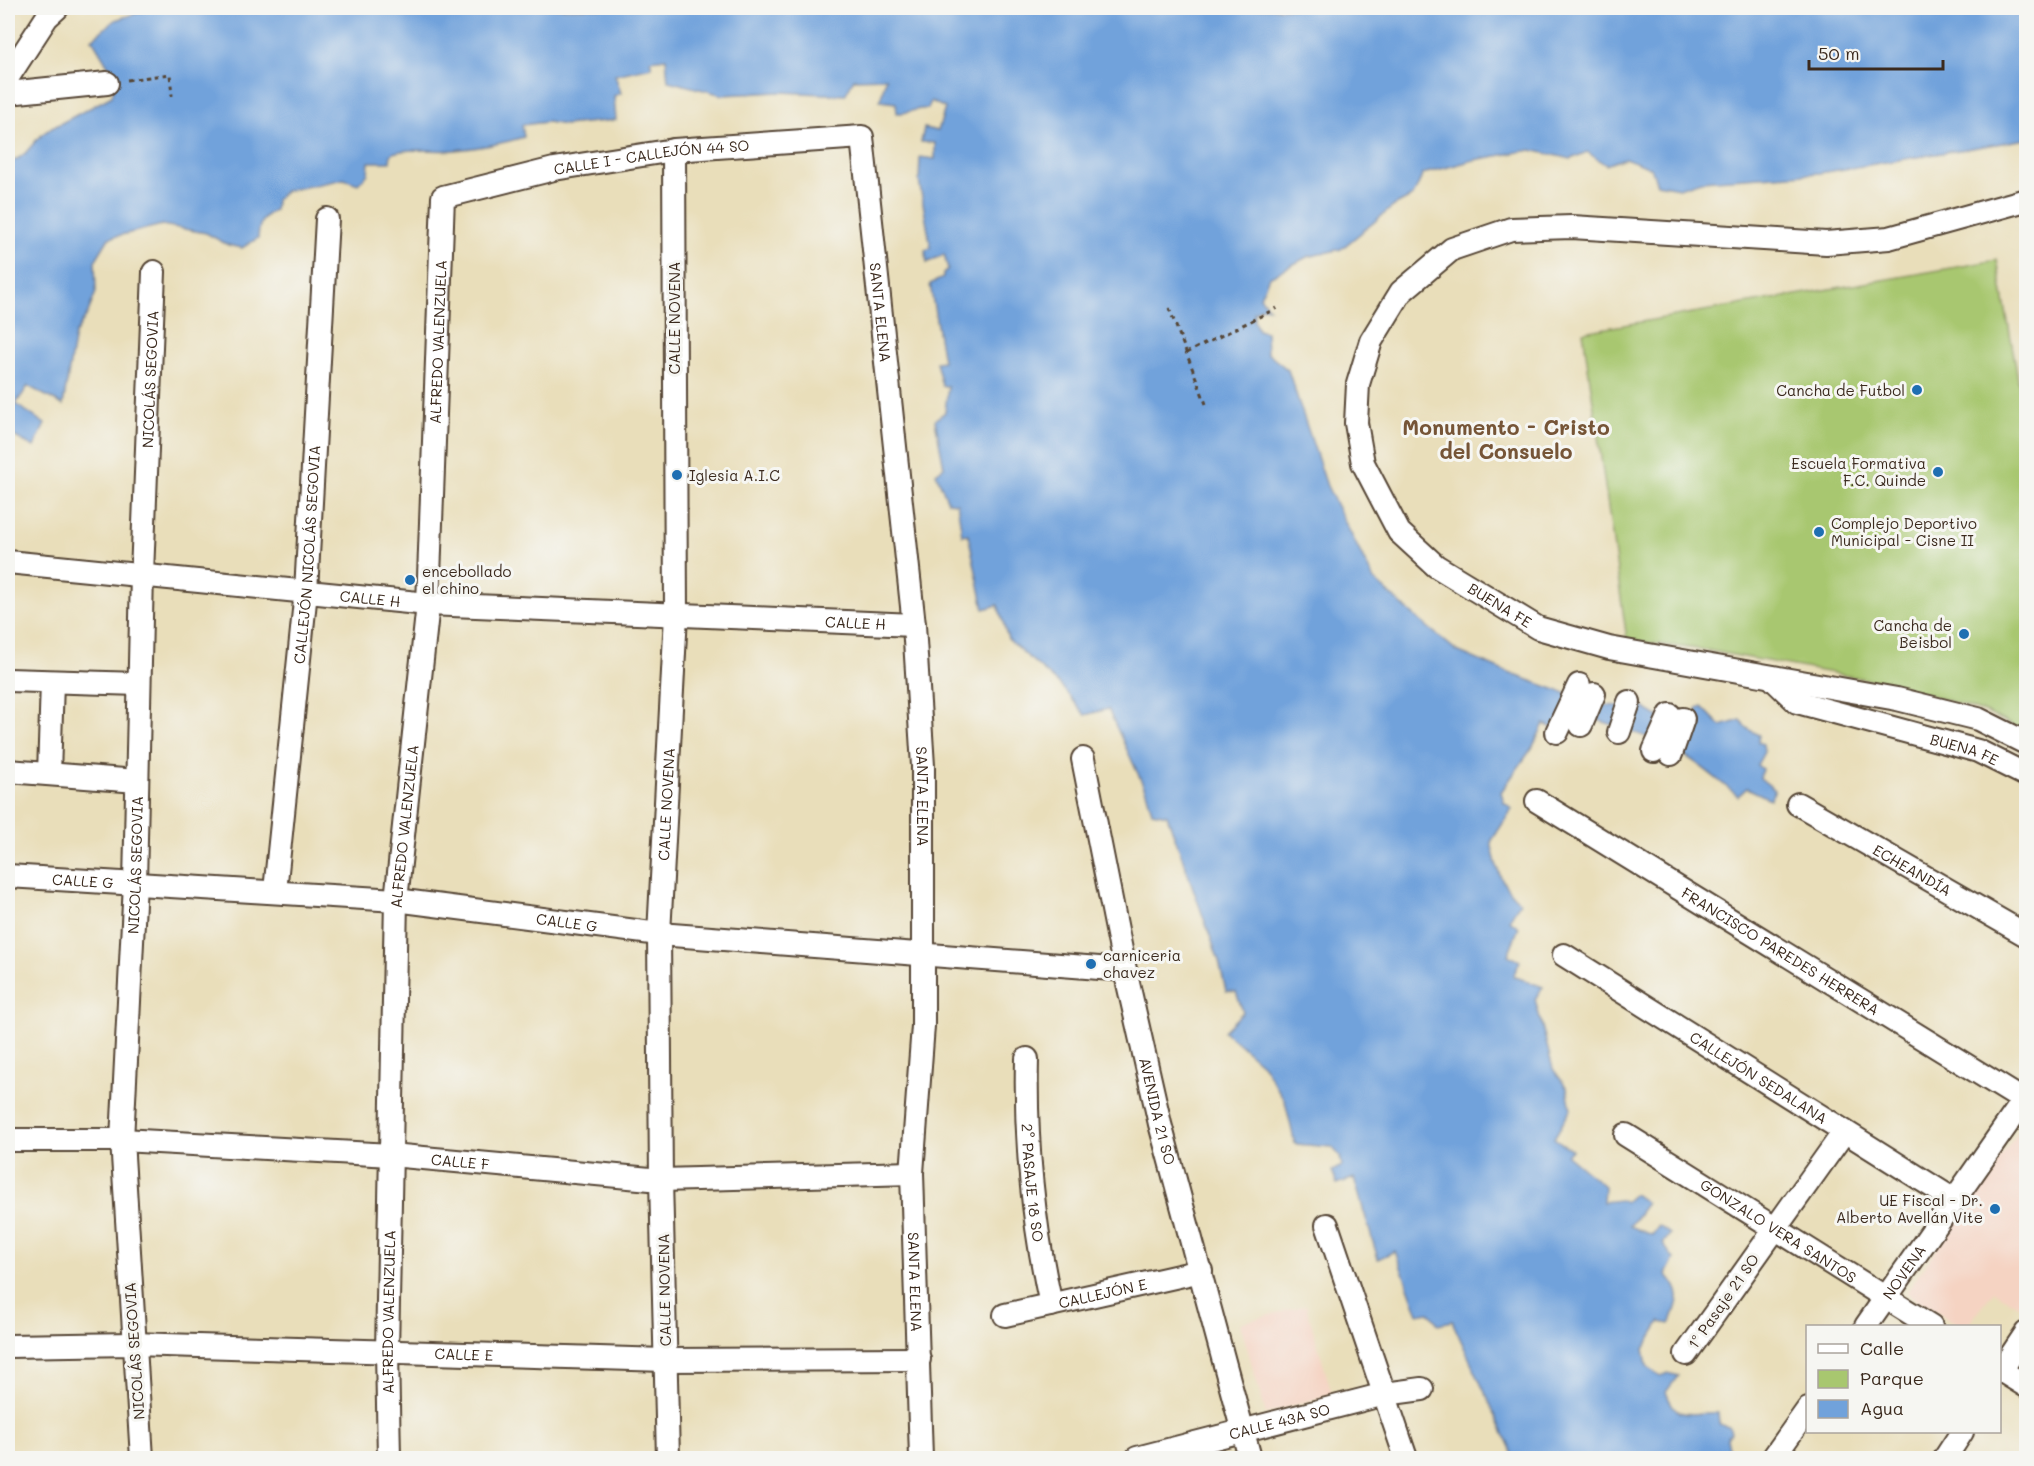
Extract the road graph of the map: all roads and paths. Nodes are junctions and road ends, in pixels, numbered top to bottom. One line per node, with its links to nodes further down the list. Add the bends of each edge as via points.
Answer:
1 (57, 8): 2 (street, via 46,17)
2 (8, 77)
3 (107, 83): 4 (street); 5 (path, via 170,74)
4 (8, 93)
5 (172, 96)
6 (862, 137): 7 (street, CALLE I - CALLEJÓN 44 SO); 21 (street, SANTA ELENA)
7 (674, 150): 8 (street, CALLE I - CALLEJÓN 44 SO, via 554,169); 20 (street, CALLE NOVENA)
8 (443, 197): 19 (street, ALFREDO VALENZUELA)
9 (2026, 200): 22 (street, BUENA FE, via 1889,238 1826,243 1572,227 1511,229 1452,249 1401,292 1371,341 1358,384 1356,423 1363,463 1399,532 1436,566 1538,628 1609,648)
10 (327, 219): 18 (street, CALLEJÓN NICOLÁS SEGOVIA)
11 (154, 272): 17 (street, NICOLÁS SEGOVIA)
12 (1169, 308): 14 (path)
13 (1278, 308): 14 (path)
14 (1186, 353): 15 (path)
15 (1206, 404)
16 (8, 562): 17 (street, CALLE H)
17 (142, 574): 18 (street, CALLE H); 25 (street, NICOLÁS SEGOVIA)
18 (306, 591): 19 (street, CALLE H); 42 (street, CALLEJÓN NICOLÁS SEGOVIA)
19 (428, 604): 20 (street, CALLE H); 43 (street, ALFREDO VALENZUELA)
20 (676, 615): 21 (street, CALLE H); 44 (street, CALLE NOVENA)
21 (914, 625): 46 (street, SANTA ELENA, via 923,766)
22 (1771, 676): 31 (street, BUENA FE, via 1897,699 1978,720); 36 (street, BUENA FE, via 1797,702 1978,751)
23 (8, 680): 24 (street)
24 (52, 682): 25 (street); 35 (street)
25 (139, 684): 37 (street, NICOLÁS SEGOVIA)
26 (1623, 701): 29 (street)
27 (1670, 715): 32 (street)
28 (1581, 725): 30 (street, via 1587,689)
29 (1612, 730)
30 (1557, 732)
31 (2026, 743)
32 (1656, 750)
33 (1083, 759): 48 (street, AVENIDA 21 SO)
34 (8, 771): 35 (street)
35 (49, 774): 37 (street)
36 (2026, 775)
37 (137, 782): 41 (street, NICOLÁS SEGOVIA)
38 (1536, 801): 50 (street, FRANCISCO PAREDES HERRERA)
39 (1798, 804): 45 (street, ECHEANDÍA)
40 (8, 876): 41 (street, CALLE G)
41 (135, 883): 42 (street, CALLE G); 54 (street, NICOLÁS SEGOVIA)
42 (274, 891): 43 (street, CALLE G)
43 (396, 900): 44 (street, CALLE G); 55 (street, ALFREDO VALENZUELA)
44 (660, 934): 46 (street, CALLE G); 57 (street, CALLE NOVENA)
45 (2026, 935)
46 (924, 954): 48 (street, CALLE G); 56 (street, SANTA ELENA)
47 (1564, 955): 51 (street, CALLEJÓN SEDALANA)
48 (1125, 970): 61 (street, AVENIDA 21 SO, via 1160,1124)
49 (1027, 1059): 63 (street, 2° PASAJE 18 SO, via 1034,1222)
50 (2025, 1101): 58 (street, NOVENA)
51 (1844, 1131): 58 (street, CALLEJÓN SEDALANA); 60 (street, 1º Pasaje 21 SO)
52 (1626, 1135): 60 (street, GONZALO VERA SANTOS)
53 (8, 1140): 54 (street, CALLE F)
54 (122, 1140): 55 (street, CALLE F); 68 (street, NICOLÁS SEGOVIA)
55 (390, 1155): 57 (street, CALLE F); 70 (street, ALFREDO VALENZUELA)
56 (912, 1173): 57 (street, CALLE F); 72 (street, SANTA ELENA)
57 (661, 1180): 73 (street, CALLE NOVENA)
58 (1954, 1200): 62 (street, NOVENA)
59 (1327, 1225): 78 (street)
60 (1775, 1228): 62 (street, GONZALO VERA SANTOS); 71 (street, 1º Pasaje 21 SO)
61 (1202, 1272): 63 (street, CALLEJÓN E); 80 (street, AVENIDA 21 SO)
62 (1886, 1298): 65 (street, NOVENA); 66 (street, GONZALO VERA SANTOS)
63 (1051, 1305): 64 (street, CALLEJÓN E)
64 (1005, 1315)
65 (1867, 1325)
66 (1929, 1325)
67 (2026, 1333): 74 (street)
68 (133, 1344): 69 (street, CALLE E); 70 (street, CALLE E); 82 (street, NICOLÁS SEGOVIA)
69 (8, 1346)
70 (387, 1351): 73 (street, CALLE E); 83 (street, ALFREDO VALENZUELA)
71 (1686, 1354)
72 (919, 1359): 73 (street, CALLE E); 85 (street, SANTA ELENA)
73 (665, 1360): 84 (street, CALLE NOVENA)
74 (2001, 1370)
75 (2001, 1372): 76 (street)
76 (2026, 1386)
77 (1422, 1389): 78 (street, CALLE 43A SO)
78 (1385, 1394): 80 (street, CALLE 43A SO); 88 (street)
79 (1806, 1412): 89 (street)
80 (1243, 1430): 86 (street, CALLE 43A SO); 87 (street, AVENIDA 21 SO)
81 (1961, 1433): 90 (street)
82 (142, 1458)
83 (388, 1458)
84 (668, 1458)
85 (921, 1458)
86 (1137, 1458)
87 (1250, 1458)
88 (1406, 1458)
89 (1773, 1458)
90 (1944, 1458)

